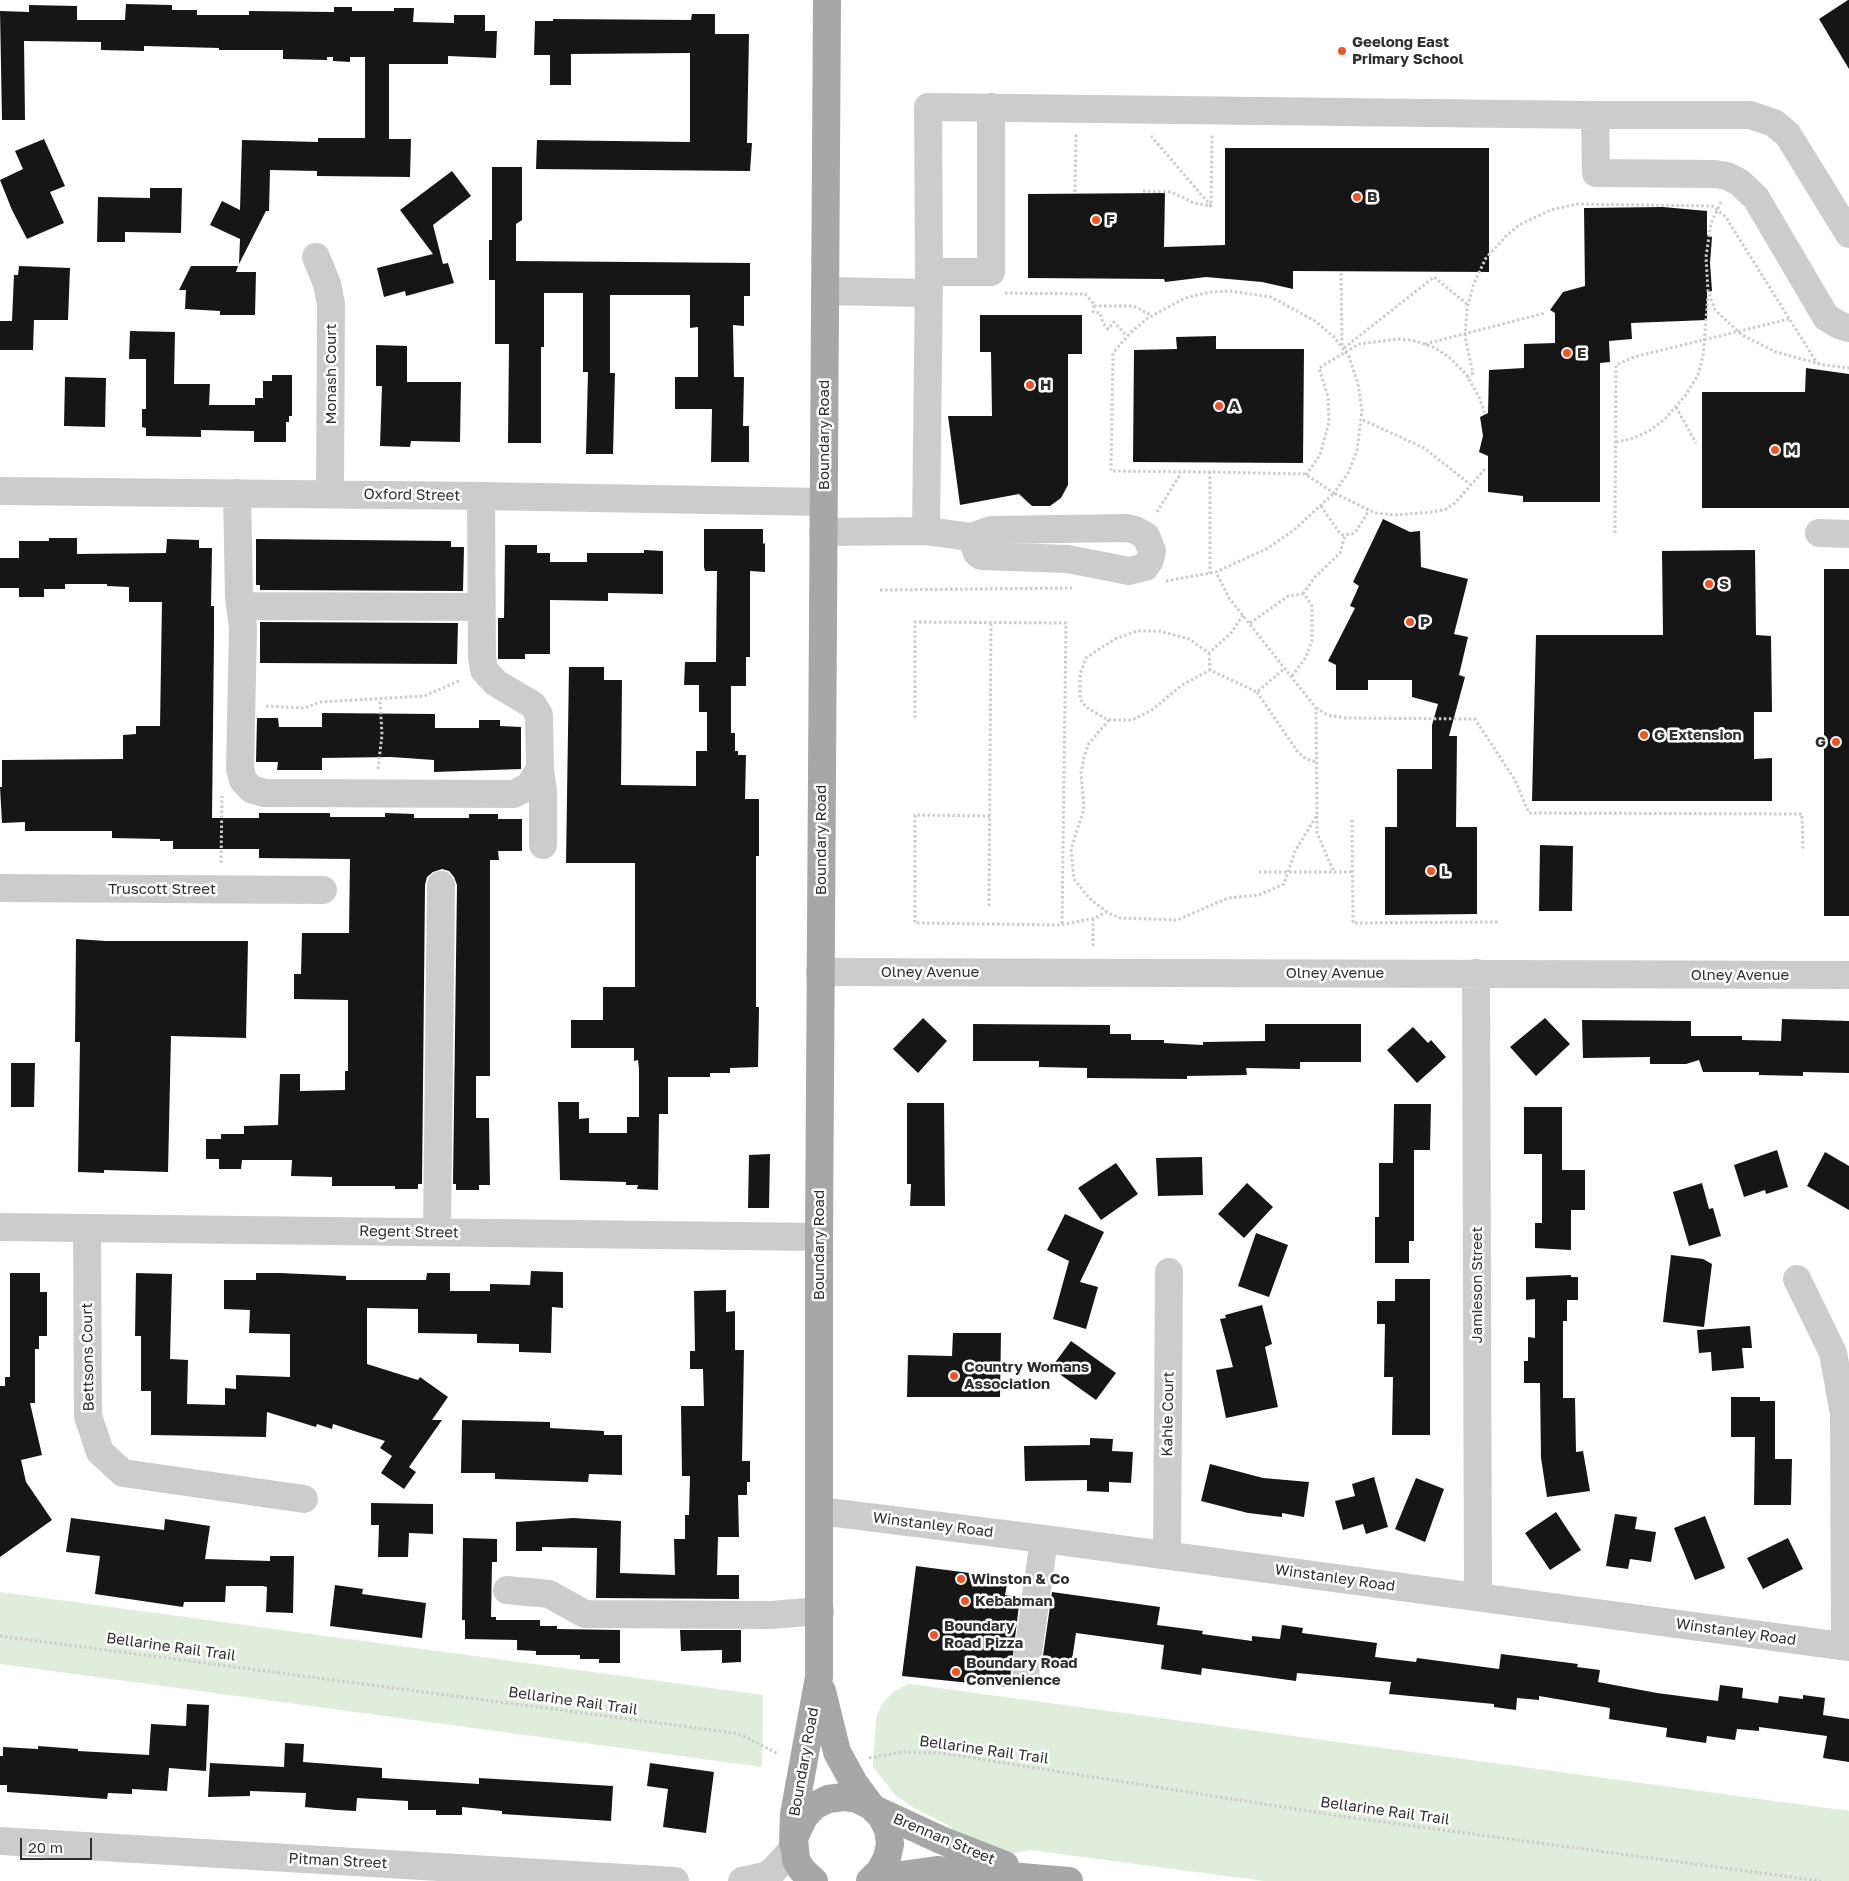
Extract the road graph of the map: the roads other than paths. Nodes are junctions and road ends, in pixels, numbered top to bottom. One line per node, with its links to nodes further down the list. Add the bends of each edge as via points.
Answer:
1 (826, 0): 7 (main road, Boundary Road)
2 (991, 107): 3 (street); 6 (street, via 991,272); 6 (street, via 928,107)
3 (1595, 114): 4 (street, via 1750,116 1774,123 1788,135); 8 (street, via 1596,173 1716,174 1733,178 1756,198 1826,317)
4 (1849, 234)
5 (316, 257): 11 (street, Monash Court, via 331,304)
6 (929, 283): 7 (street); 14 (street)
7 (825, 292): 13 (main road, Boundary Road)
8 (1849, 328)
9 (0, 491): 10 (street, Oxford Street)
10 (237, 493): 11 (street, Oxford Street); 19 (street)
11 (330, 494): 12 (street, Oxford Street)
12 (481, 496): 13 (street, Oxford Street); 20 (street)
13 (824, 502): 15 (main road, Boundary Road)
14 (926, 531): 15 (street); 18 (street)
15 (823, 532): 26 (main road, Boundary Road)
16 (1819, 533): 17 (street)
17 (1849, 534)
18 (971, 537): 18 (street, via 981,556 1068,559 1129,571 1142,569 1150,560 1152,546 1144,535 1123,528 987,530)
19 (241, 606): 20 (street); 21 (street, via 240,769 252,788 264,793 514,794 530,786)
20 (481, 606): 21 (street, via 484,670 496,683 533,705 539,715)
21 (540, 769): 22 (street)
22 (542, 845)
23 (441, 885): 31 (street)
24 (0, 888): 25 (street, Truscott Street)
25 (323, 890)
26 (820, 972): 27 (street, Olney Avenue); 32 (main road, Boundary Road)
27 (1476, 974): 28 (street, Olney Avenue); 40 (street, Jamieson Street)
28 (1849, 975)
29 (0, 1226): 30 (street, Regent Street)
30 (86, 1228): 31 (street, Regent Street); 35 (street, Bettsons Court, via 88,1416 100,1452 124,1473)
31 (437, 1232): 32 (street, Regent Street)
32 (819, 1237): 36 (main road, Boundary Road)
33 (1169, 1272): 38 (street, Kahle Court)
34 (1797, 1279): 42 (street, via 1833,1353 1844,1414)
35 (304, 1499)
36 (820, 1511): 37 (street, Winstanley Road); 41 (main road, Boundary Road)
37 (1044, 1539): 38 (street, Winstanley Road); 43 (street)
38 (1167, 1555): 40 (street, Winstanley Road)
39 (507, 1590): 41 (street, via 549,1594 586,1614 771,1615)
40 (1478, 1597): 42 (street, Winstanley Road)
41 (820, 1611): 44 (main road, Boundary Road)
42 (1847, 1646)
43 (1026, 1668)
44 (819, 1680): 45 (main road, Boundary Road, via 832,1739); 47 (main road, Boundary Road, via 794,1814)
45 (873, 1808): 47 (main road, Brennan Street, via 857,1798 843,1796 821,1802 804,1817); 48 (main road, Brennan Street, via 954,1846); 50 (main road, Boundary Road, via 888,1829 890,1844 884,1865)
46 (0, 1841): 51 (street, Pitman Street)
47 (793, 1846): 49 (main road, via 798,1865); 52 (street, via 773,1871)
48 (1040, 1878): 50 (main road, Brennan Street, via 937,1870); 53 (main road, Brennan Street)
49 (810, 1880)
50 (871, 1880)
51 (675, 1881)
52 (742, 1881)
53 (1069, 1881)

